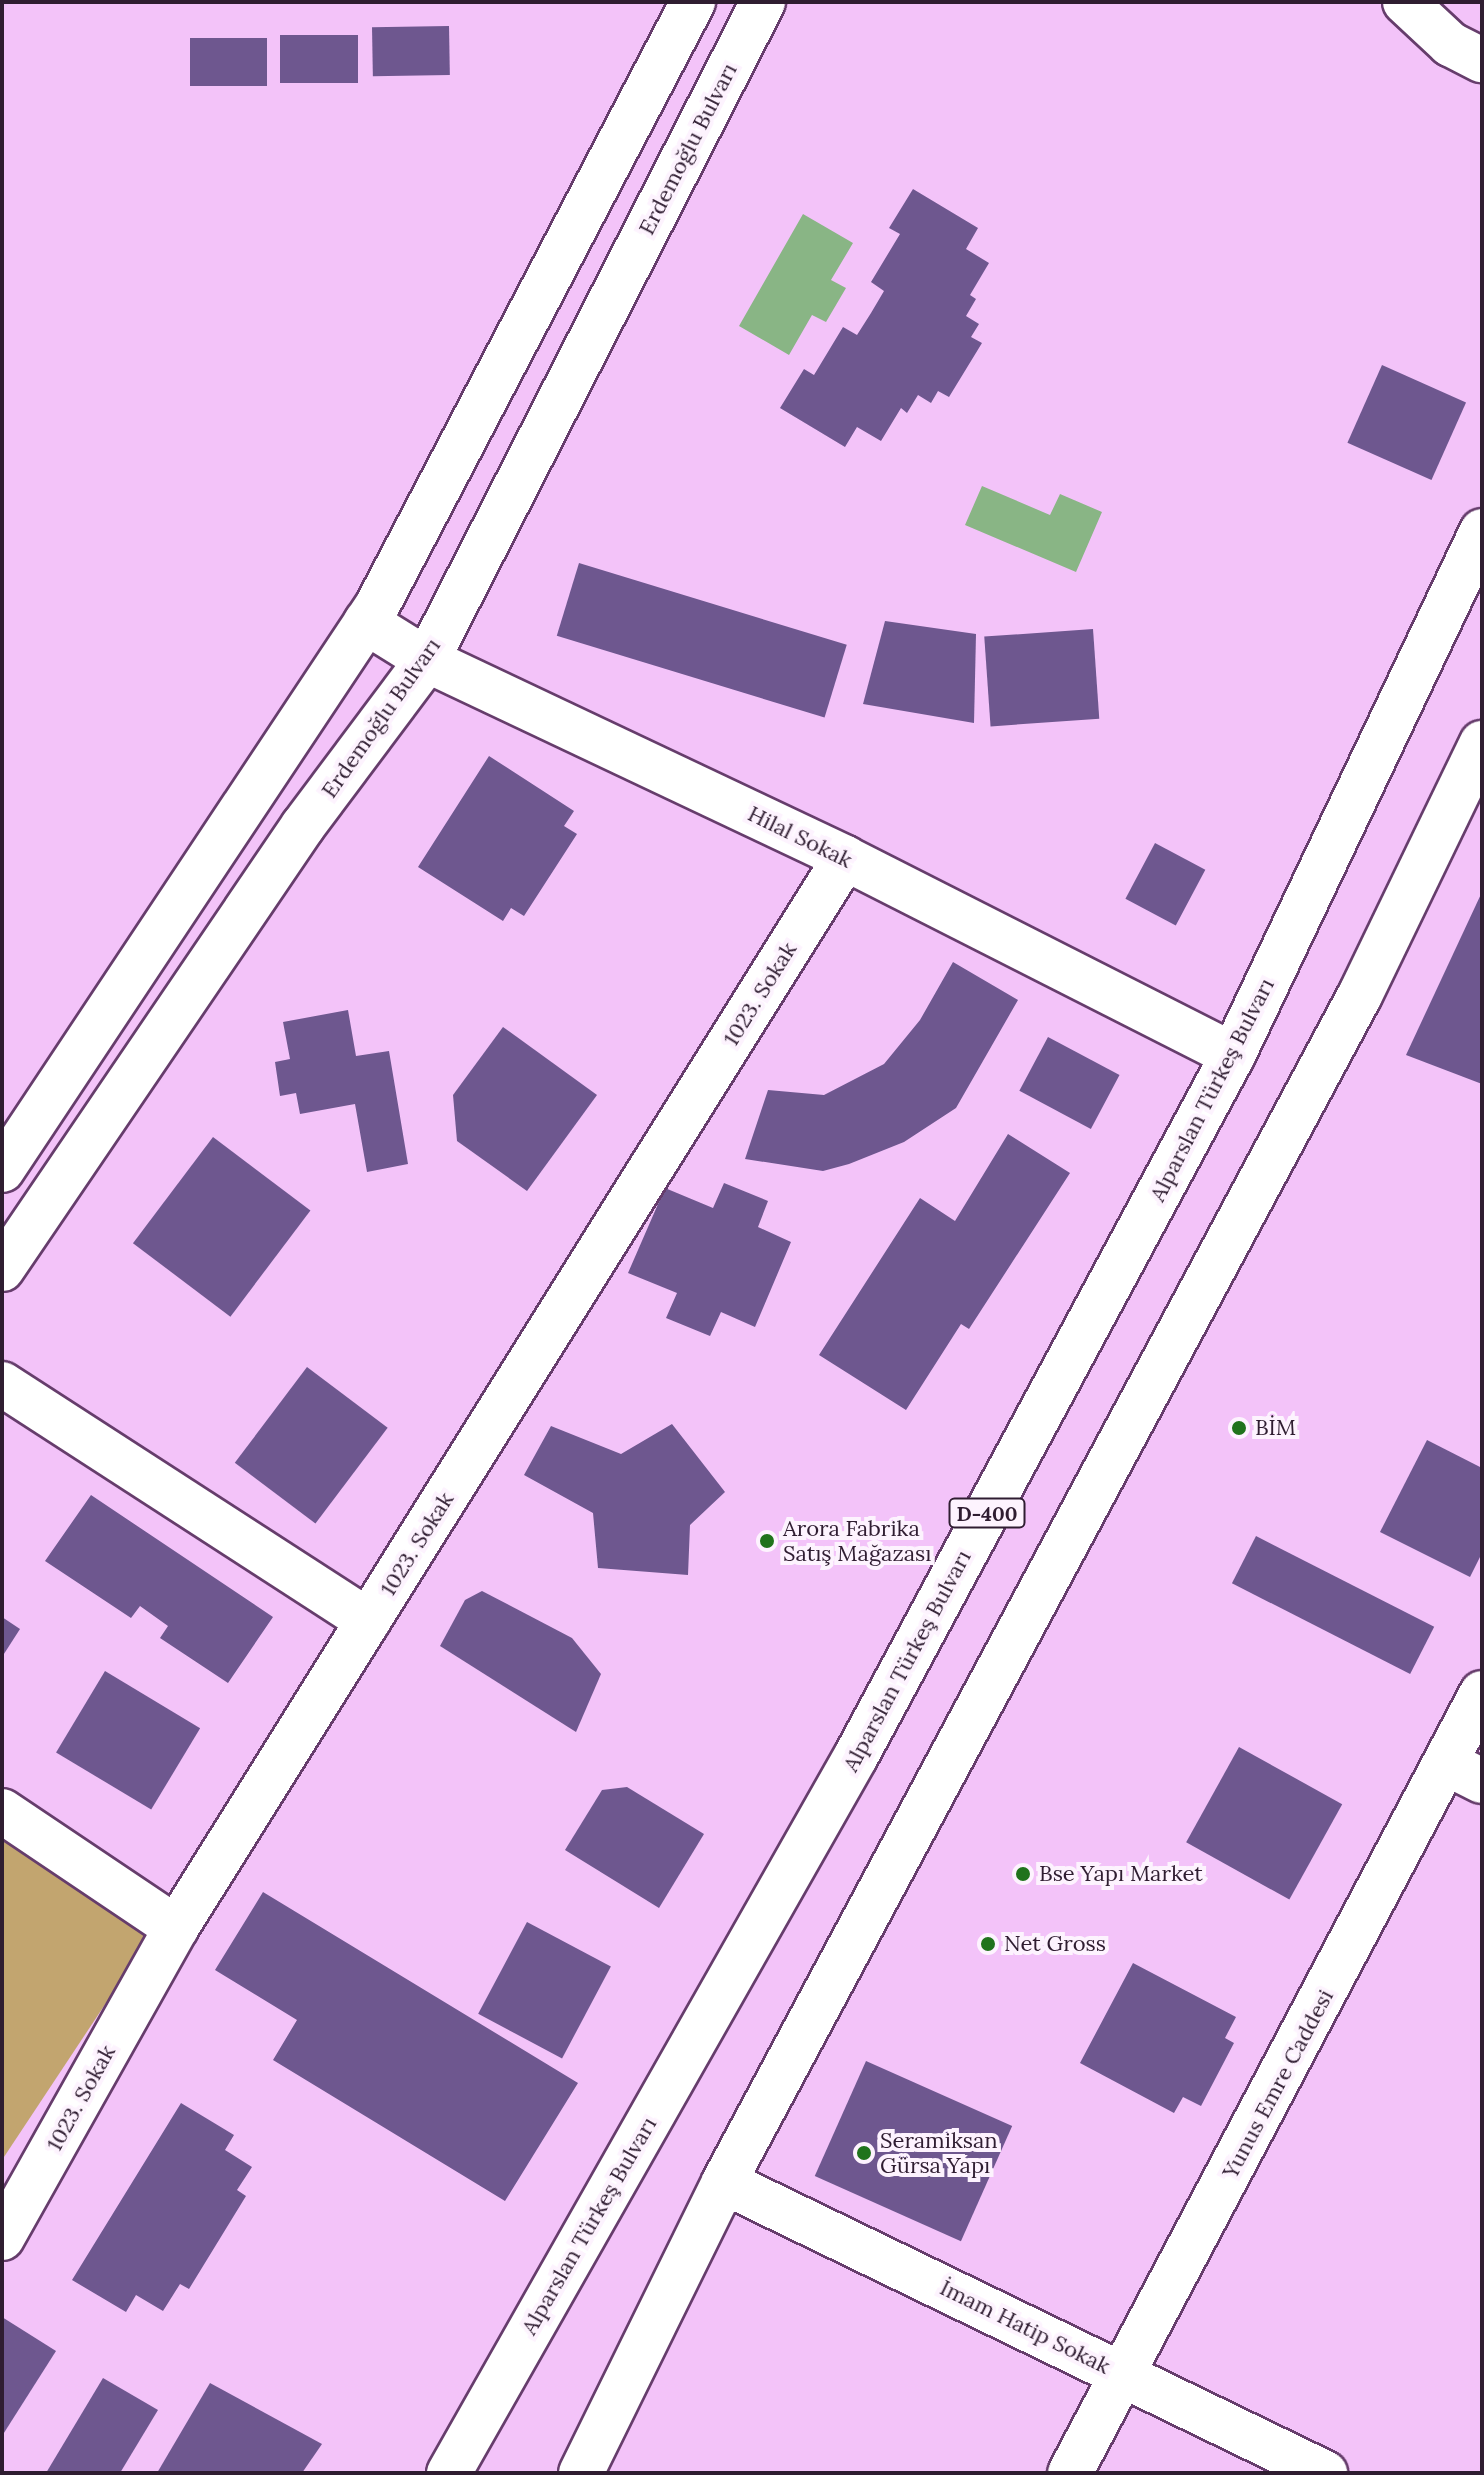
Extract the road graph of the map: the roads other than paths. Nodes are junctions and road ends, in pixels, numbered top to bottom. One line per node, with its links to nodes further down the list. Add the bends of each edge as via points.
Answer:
1 (693, 2): 6 (main road)
2 (763, 2): 7 (main road, Erdemoğlu Bulvarı)
3 (1405, 2): 4 (main road, via 1450,44)
4 (1482, 60)
5 (1482, 531): 10 (main road, Alparslan Türkeş Bulvarı / D-400)
6 (366, 622): 7 (main road, Hilal Sokak); 11 (main road)
7 (427, 660): 9 (main road, Hilal Sokak); 12 (main road, Erdemoğlu Bulvarı, via 303,826)
8 (1482, 743): 19 (main road, via 1360,995)
9 (845, 858): 10 (main road, Hilal Sokak); 14 (main road, 1023. Sokak)
10 (1233, 1055): 22 (main road, Alparslan Türkeş Bulvarı / D-400, via 856,1756)
11 (2, 1170)
12 (2, 1269)
13 (2, 1384): 14 (main road)
14 (368, 1621): 18 (main road, 1023. Sokak)
15 (1482, 1693): 16 (main road, Yunus Emre Caddesi)
16 (1464, 1772): 21 (main road, Yunus Emre Caddesi)
17 (2, 1811): 18 (main road)
18 (176, 1928): 20 (main road, 1023. Sokak)
19 (724, 2182): 21 (main road, İmam Hatip Sokak); 23 (main road)
20 (2, 2238)
21 (1126, 2375): 24 (main road, Yunus Emre Caddesi); 25 (main road, İmam Hatip Sokak)
22 (449, 2473)
23 (581, 2473)
24 (1070, 2473)
25 (1325, 2473)

